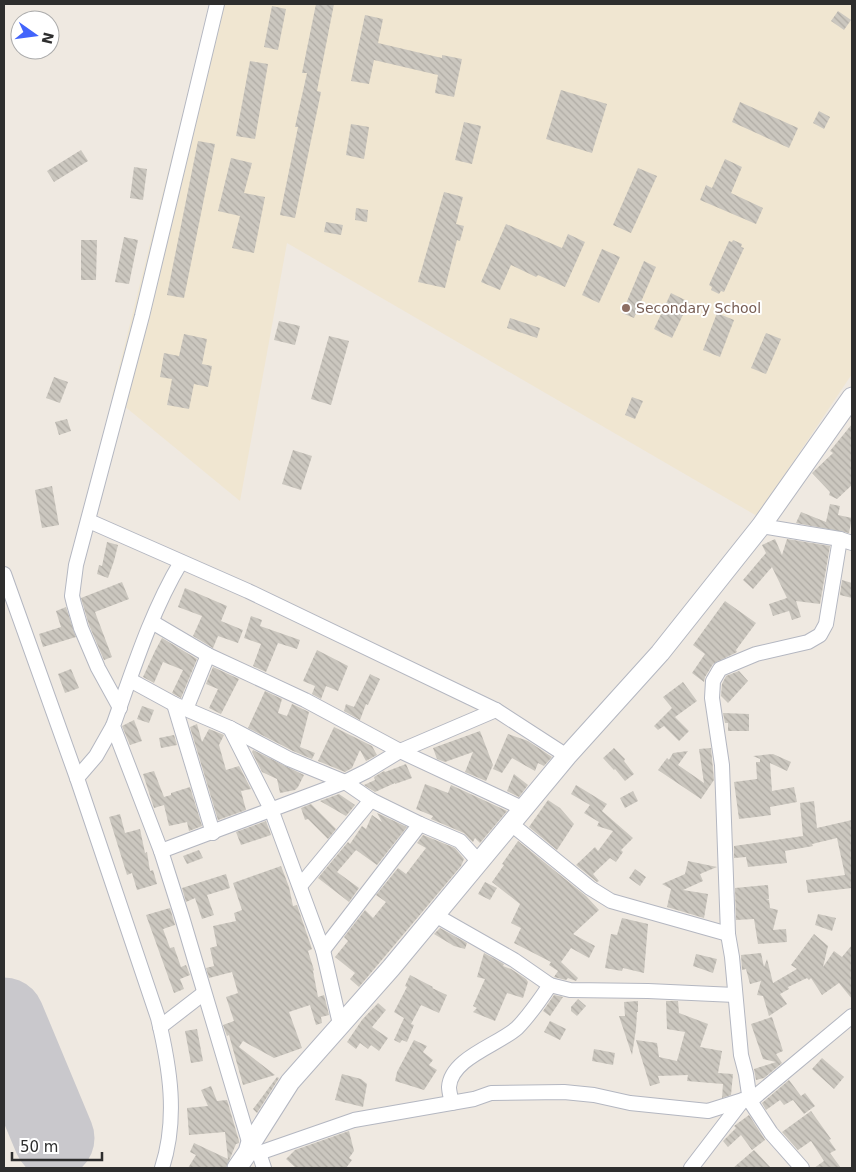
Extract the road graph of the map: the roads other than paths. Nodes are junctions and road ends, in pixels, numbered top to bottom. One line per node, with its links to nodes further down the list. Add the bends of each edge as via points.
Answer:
1 (217, 4): 3 (street)
2 (852, 397): 4 (main road)
3 (89, 521): 6 (street); 12 (street, via 76,565 72,596 98,668)
4 (761, 526): 5 (street); 17 (main road, via 660,653)
5 (846, 541): 30 (street, via 826,624 820,635 808,642 756,654 720,669 713,681 712,698 722,765)
6 (182, 562): 8 (street, via 166,587); 13 (street)
7 (4, 574): 18 (street)
8 (152, 622): 9 (street); 10 (street)
9 (208, 655): 11 (street); 16 (street, via 305,700)
10 (130, 680): 11 (street); 12 (street)
11 (180, 707): 15 (street); 25 (street)
12 (120, 708): 14 (street)
13 (496, 710): 16 (street); 17 (street)
14 (114, 726): 18 (street, via 96,756); 26 (street)
15 (230, 728): 19 (street, via 288,759); 22 (street)
16 (400, 751): 19 (street); 21 (street)
17 (567, 756): 21 (main road)
18 (77, 778): 37 (street)
19 (345, 782): 20 (street); 22 (street)
20 (371, 800): 24 (street); 28 (street)
21 (522, 808): 23 (main road)
22 (271, 809): 25 (street); 28 (street)
23 (510, 822): 27 (main road); 30 (street, via 590,888 611,901)
24 (420, 824): 27 (street, via 460,841); 31 (street)
25 (213, 833): 26 (street)
26 (161, 851): 33 (street)
27 (479, 862): 29 (main road)
28 (300, 886): 31 (street)
29 (435, 915): 32 (street, via 514,960); 36 (main road)
30 (728, 934): 34 (street)
31 (323, 950): 36 (street)
32 (550, 985): 34 (street, via 570,990); 39 (street, via 516,1029 454,1072 449,1089)
33 (204, 993): 37 (street); 40 (street)
34 (735, 995): 38 (street)
35 (852, 1016): 38 (street)
36 (340, 1024): 40 (main road, via 290,1082)
37 (160, 1027): 41 (street, via 172,1105)
38 (747, 1101): 39 (street, via 708,1111 564,1092 491,1093); 44 (street); 45 (street)
39 (452, 1102): 40 (street, via 354,1120)
40 (252, 1150): 42 (main road); 43 (street)
41 (162, 1168)
42 (237, 1168)
43 (264, 1168)
44 (691, 1168)
45 (802, 1168)

